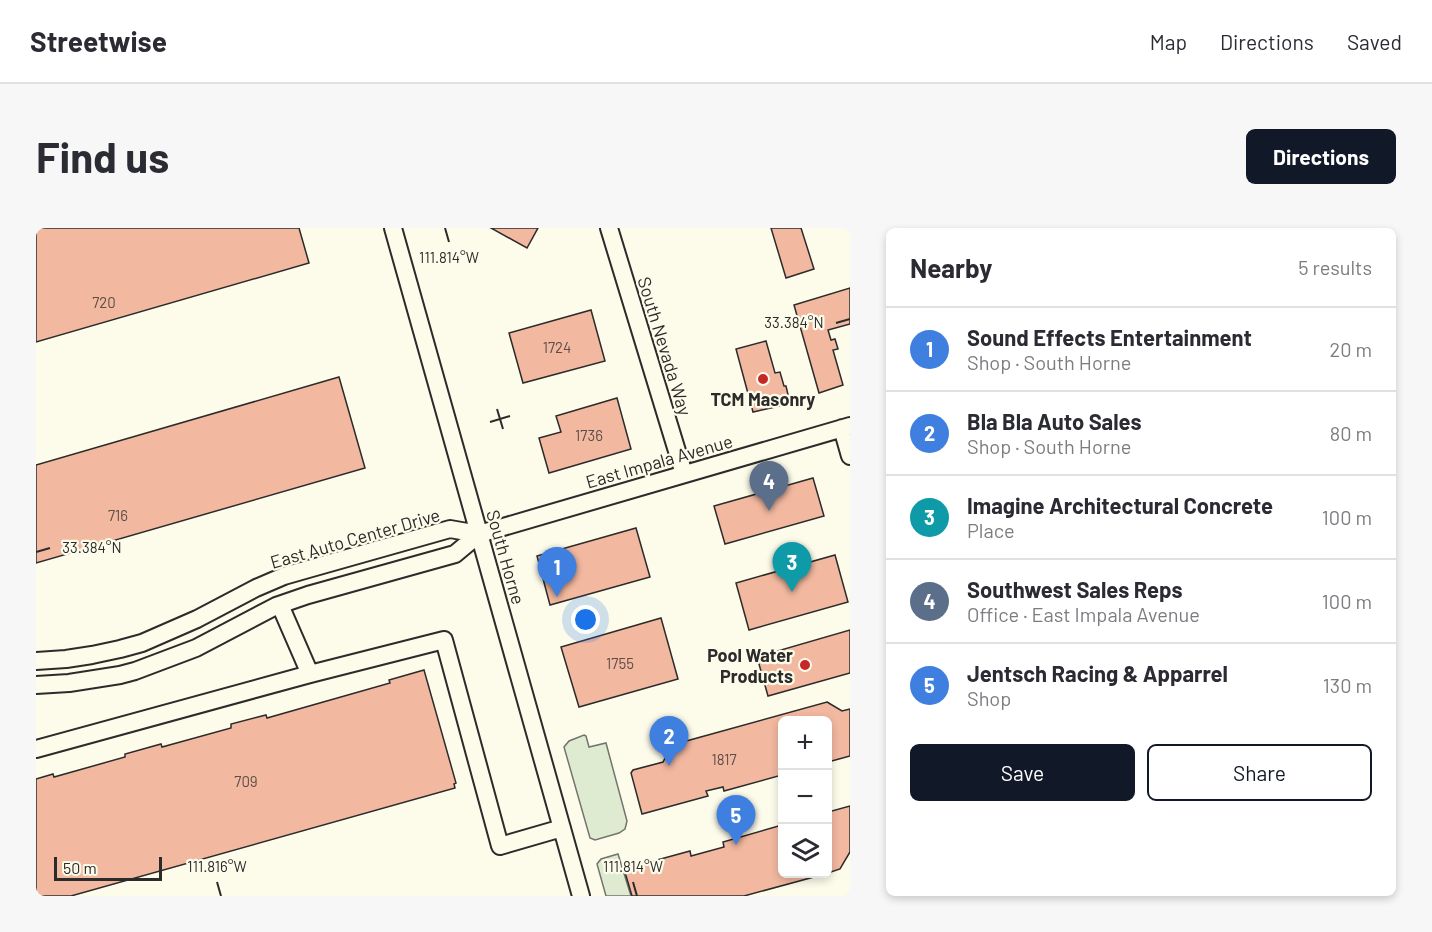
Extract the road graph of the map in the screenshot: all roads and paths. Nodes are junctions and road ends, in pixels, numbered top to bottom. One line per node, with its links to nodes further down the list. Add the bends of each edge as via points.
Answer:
1 (393, 228): 6 (street, South Horne)
2 (609, 228): 5 (street, South Nevada Way)
3 (846, 427): 4 (street); 5 (street, East Impala Avenue)
4 (850, 456)
5 (684, 474): 6 (street, East Impala Avenue)
6 (479, 534): 7 (street, via 455,554); 8 (street, East Auto Center Drive, via 450,529 284,576 142,643 92,655); 12 (street, South Horne)
7 (280, 605): 9 (street); 10 (street, via 196,648 135,671)
8 (36, 661)
9 (310, 674): 11 (street); 12 (street, via 444,640 500,846)
10 (36, 685)
11 (36, 749)
12 (562, 828): 13 (street, South Horne)
13 (581, 896)

